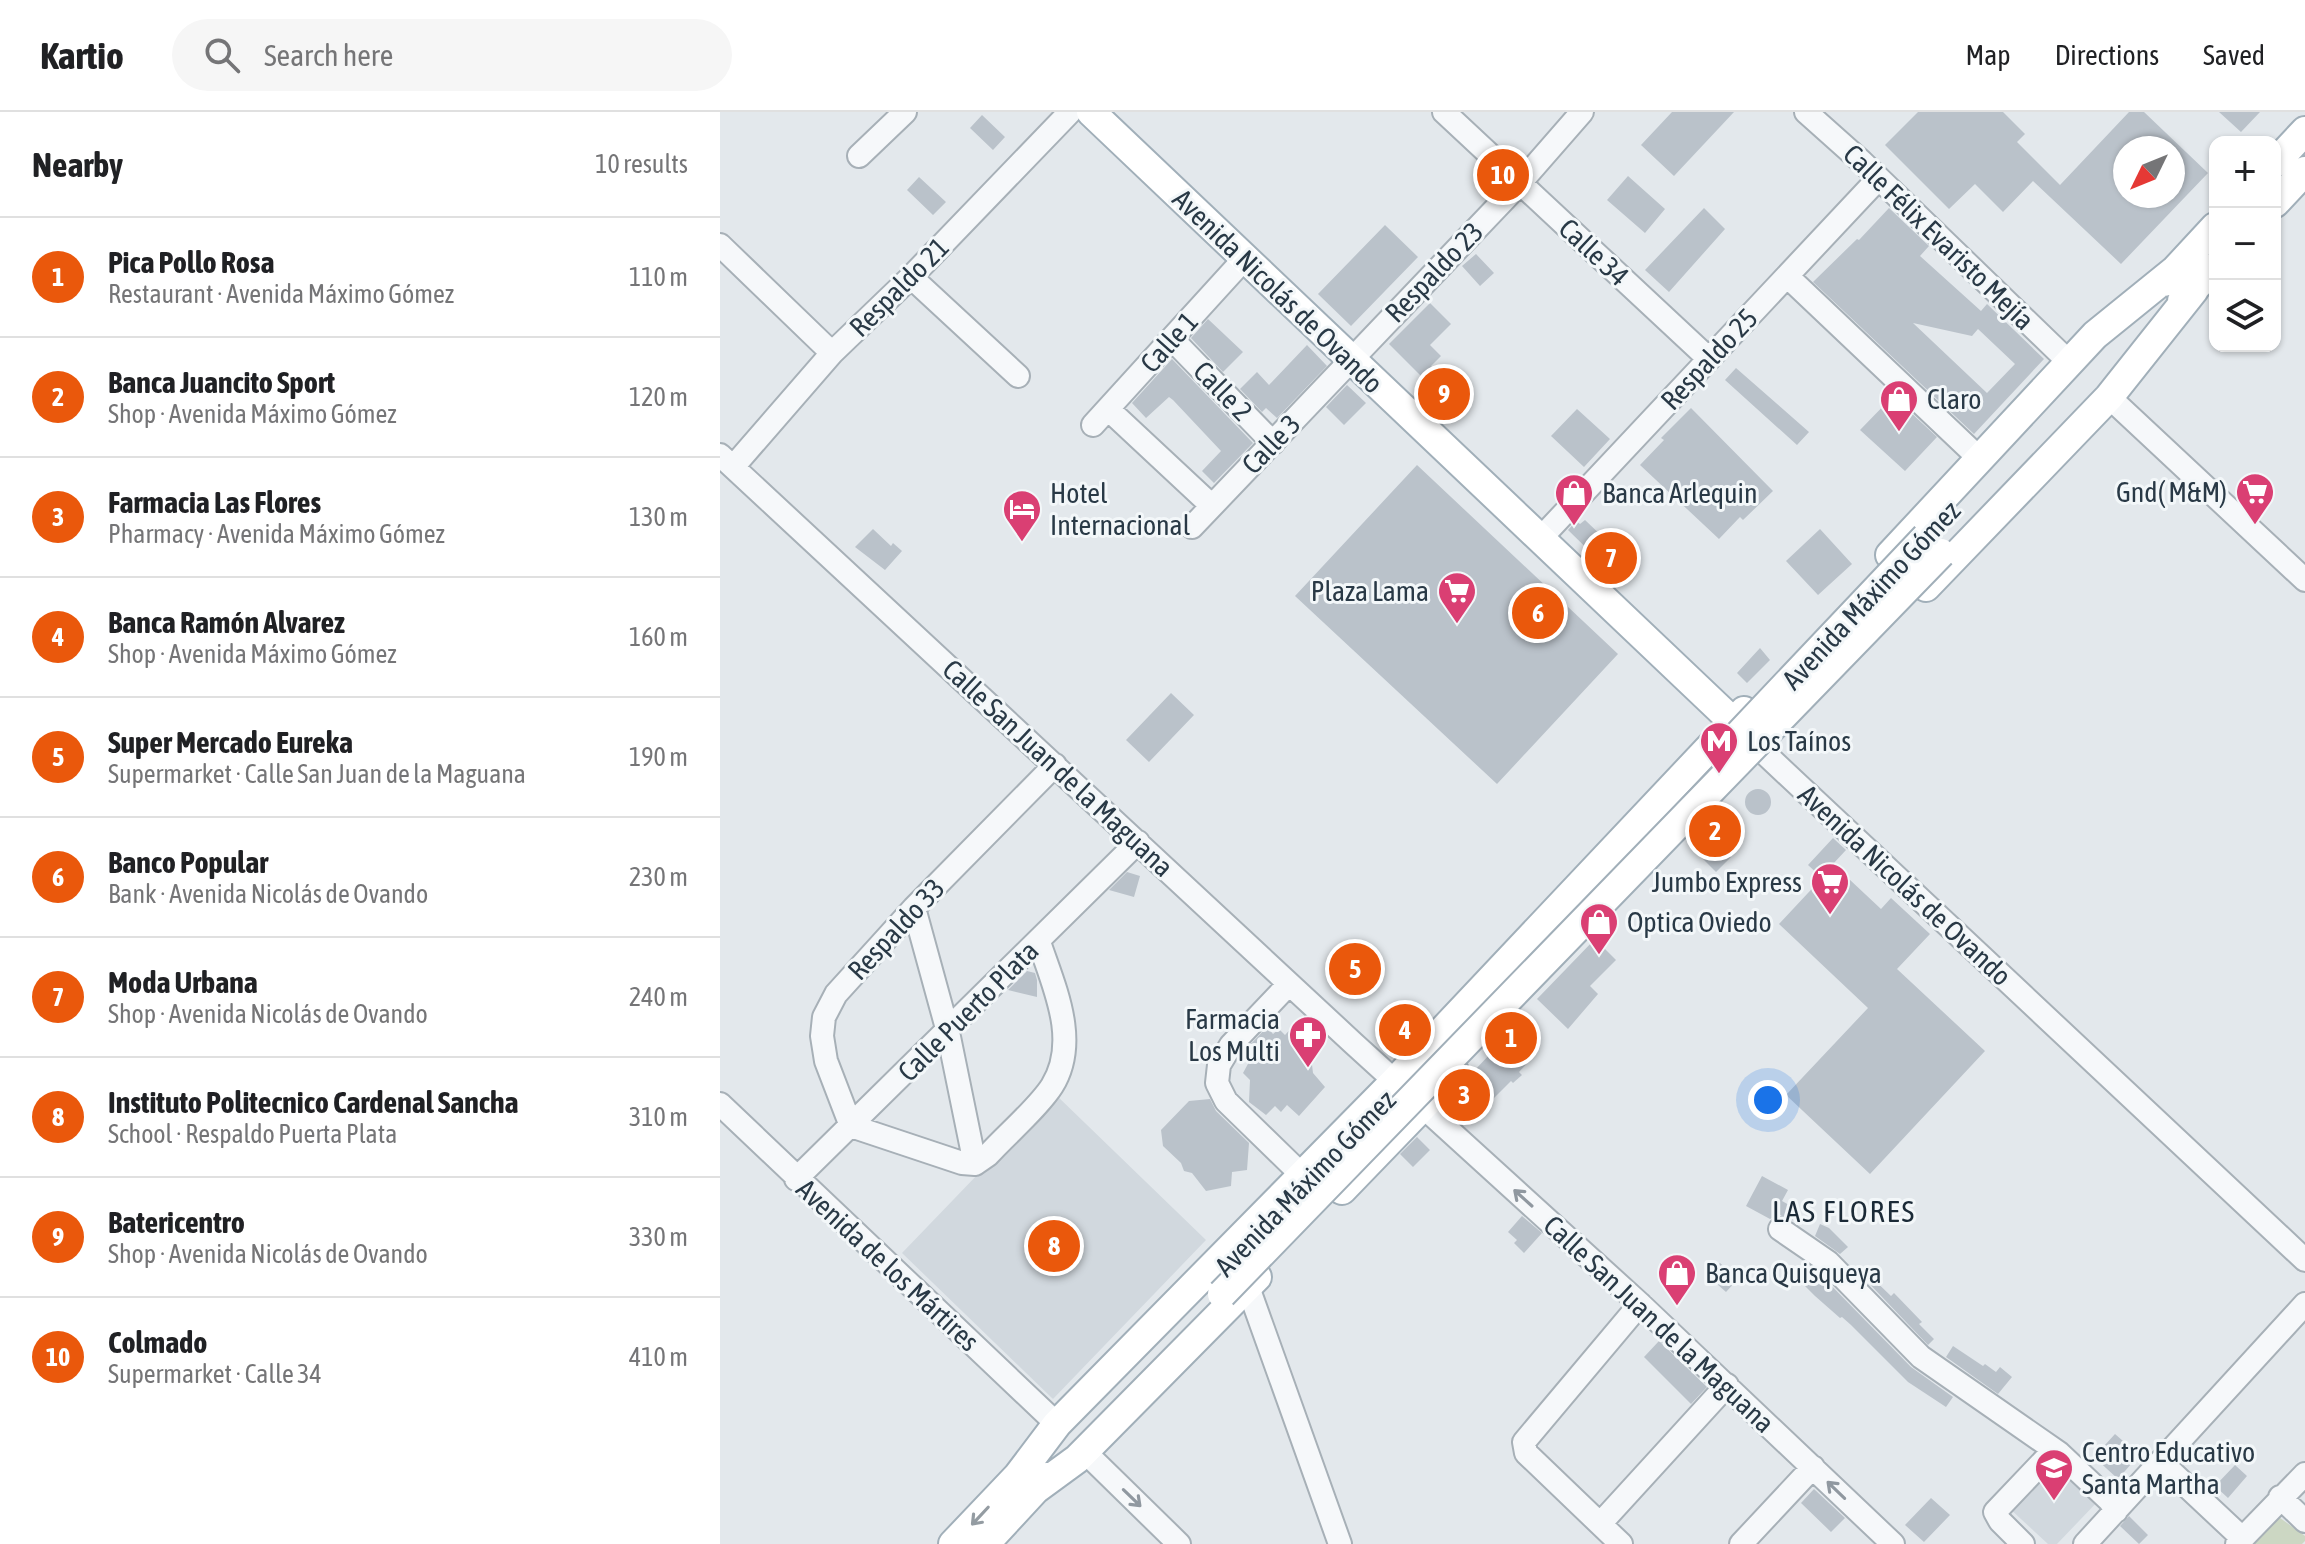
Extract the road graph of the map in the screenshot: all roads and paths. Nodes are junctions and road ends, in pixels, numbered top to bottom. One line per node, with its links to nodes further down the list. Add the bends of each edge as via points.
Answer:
1 (905, 112): 8 (street)
2 (1070, 112): 19 (street, Respaldo 21)
3 (1091, 112): 16 (main road, Avenida Nicolás de Ovando)
4 (1444, 112): 12 (street, Calle 34)
5 (1582, 112): 12 (street, Respaldo 23)
6 (1806, 112): 11 (street, Calle Félix Evaristo Mejía)
7 (2305, 131): 9 (main road)
8 (859, 156)
9 (2281, 157)
10 (2305, 171): 13 (main road)
11 (1878, 179): 18 (street, Respaldo 25); 25 (street, Calle Félix Evaristo Mejía)
12 (1520, 183): 23 (street, Calle 34); 24 (street, Respaldo 23)
13 (2281, 197)
14 (2209, 237): 20 (main road, Avenida Máximo Gómez)
15 (720, 245): 22 (street)
16 (1245, 258): 21 (street, Calle 1); 24 (main road, Avenida Nicolás de Ovando)
17 (2209, 270): 20 (main road, Avenida Máximo Gómez)
18 (1787, 276): 23 (street, Respaldo 25); 29 (street)
19 (911, 277): 22 (street, Respaldo 21); 26 (street)
20 (2184, 280): 25 (main road, via 2095,335); 27 (main road); 52 (main road, Avenida Máximo Gómez, bridge, via 2096,386 1934,545)
21 (1172, 339): 28 (street, Calle 2); 31 (street, Calle 1, via 1101,417)
22 (832, 353): 30 (street, Respaldo 21)
23 (1709, 359): 33 (street, Respaldo 25)
24 (1349, 361): 28 (street, Calle 3); 33 (main road, Avenida Nicolás de Ovando)
25 (2070, 363): 29 (main road)
26 (1018, 376)
27 (2109, 397): 34 (street); 36 (main road, via 1966,548)
28 (1273, 443): 31 (street, Calle 3)
29 (1980, 459): 35 (main road)
30 (726, 461): 37 (street, Calle San Juan de la Maguana)
31 (1212, 506): 32 (street, Calle 3)
32 (1192, 527)
33 (1540, 539): 35 (main road, Avenida Nicolás de Ovando)
34 (2305, 580)
35 (1734, 722): 36 (main road, Avenida Nicolás de Ovando); 43 (main road)
36 (1761, 750): 45 (main road); 51 (street, Avenida Nicolás de Ovando)
37 (1055, 765): 38 (street, Calle San Juan de la Maguana); 39 (street, Respaldo 33)
38 (1138, 842): 40 (street, Calle Puerto Plata); 41 (street, Calle San Juan de la Maguana)
39 (914, 908): 42 (street); 46 (street, Respaldo 33, via 836,994 824,1017 826,1061)
40 (1039, 942): 42 (street, Calle Puerto Plata); 47 (street, via 1064,1025 1058,1075 1051,1089)
41 (1289, 984): 43 (street, Calle San Juan de la Maguana); 48 (street, via 1231,1045 1219,1065 1217,1083 1226,1101)
42 (948, 1032): 46 (street, Calle Puerto Plata); 47 (street)
43 (1396, 1080): 45 (street, Calle San Juan de la Maguana); 48 (main road)
44 (720, 1104): 49 (street, Avenida de los Mártires)
45 (1424, 1107): 52 (main road); 53 (street, Calle San Juan de la Maguana, one-way to 45)
46 (851, 1126): 47 (street); 49 (street, Calle Puerto Plata)
47 (975, 1164)
48 (1303, 1176): 56 (main road)
49 (796, 1179): 56 (street, Avenida de los Mártires)
50 (1780, 1229): 57 (street, via 1828,1262 1921,1357)
51 (2305, 1260)
52 (1227, 1287): 58 (main road); 62 (main road, Avenida Máximo Gómez); 71 (street)
53 (1640, 1304): 55 (street, Calle San Juan de la Maguana); 66 (street, via 1524,1442 1526,1453)
54 (2305, 1304): 59 (street)
55 (1727, 1385): 60 (street, Calle San Juan de la Maguana); 66 (street)
56 (1057, 1424): 62 (main road)
57 (2054, 1450): 64 (street); 75 (street, via 1995,1512)
58 (1085, 1452): 62 (main road); 70 (street, one-way to 70)
59 (2162, 1463): 64 (street); 67 (street)
60 (1813, 1467): 73 (street); 74 (street, Calle San Juan de la Maguana, one-way to 60)
61 (2305, 1474): 63 (street)
62 (1026, 1483): 68 (main road, Avenida Máximo Gómez, one-way to 68); 69 (main road, Avenida Máximo Gómez)
63 (2280, 1497): 65 (street); 67 (street)
64 (2116, 1511): 76 (street)
65 (2305, 1521)
66 (1600, 1524): 72 (street)
67 (2239, 1541)
68 (953, 1544)
69 (985, 1544)
70 (1179, 1544)
71 (1340, 1544)
72 (1621, 1544)
73 (1741, 1544)
74 (1893, 1544)
75 (2023, 1544)
76 (2085, 1544)

